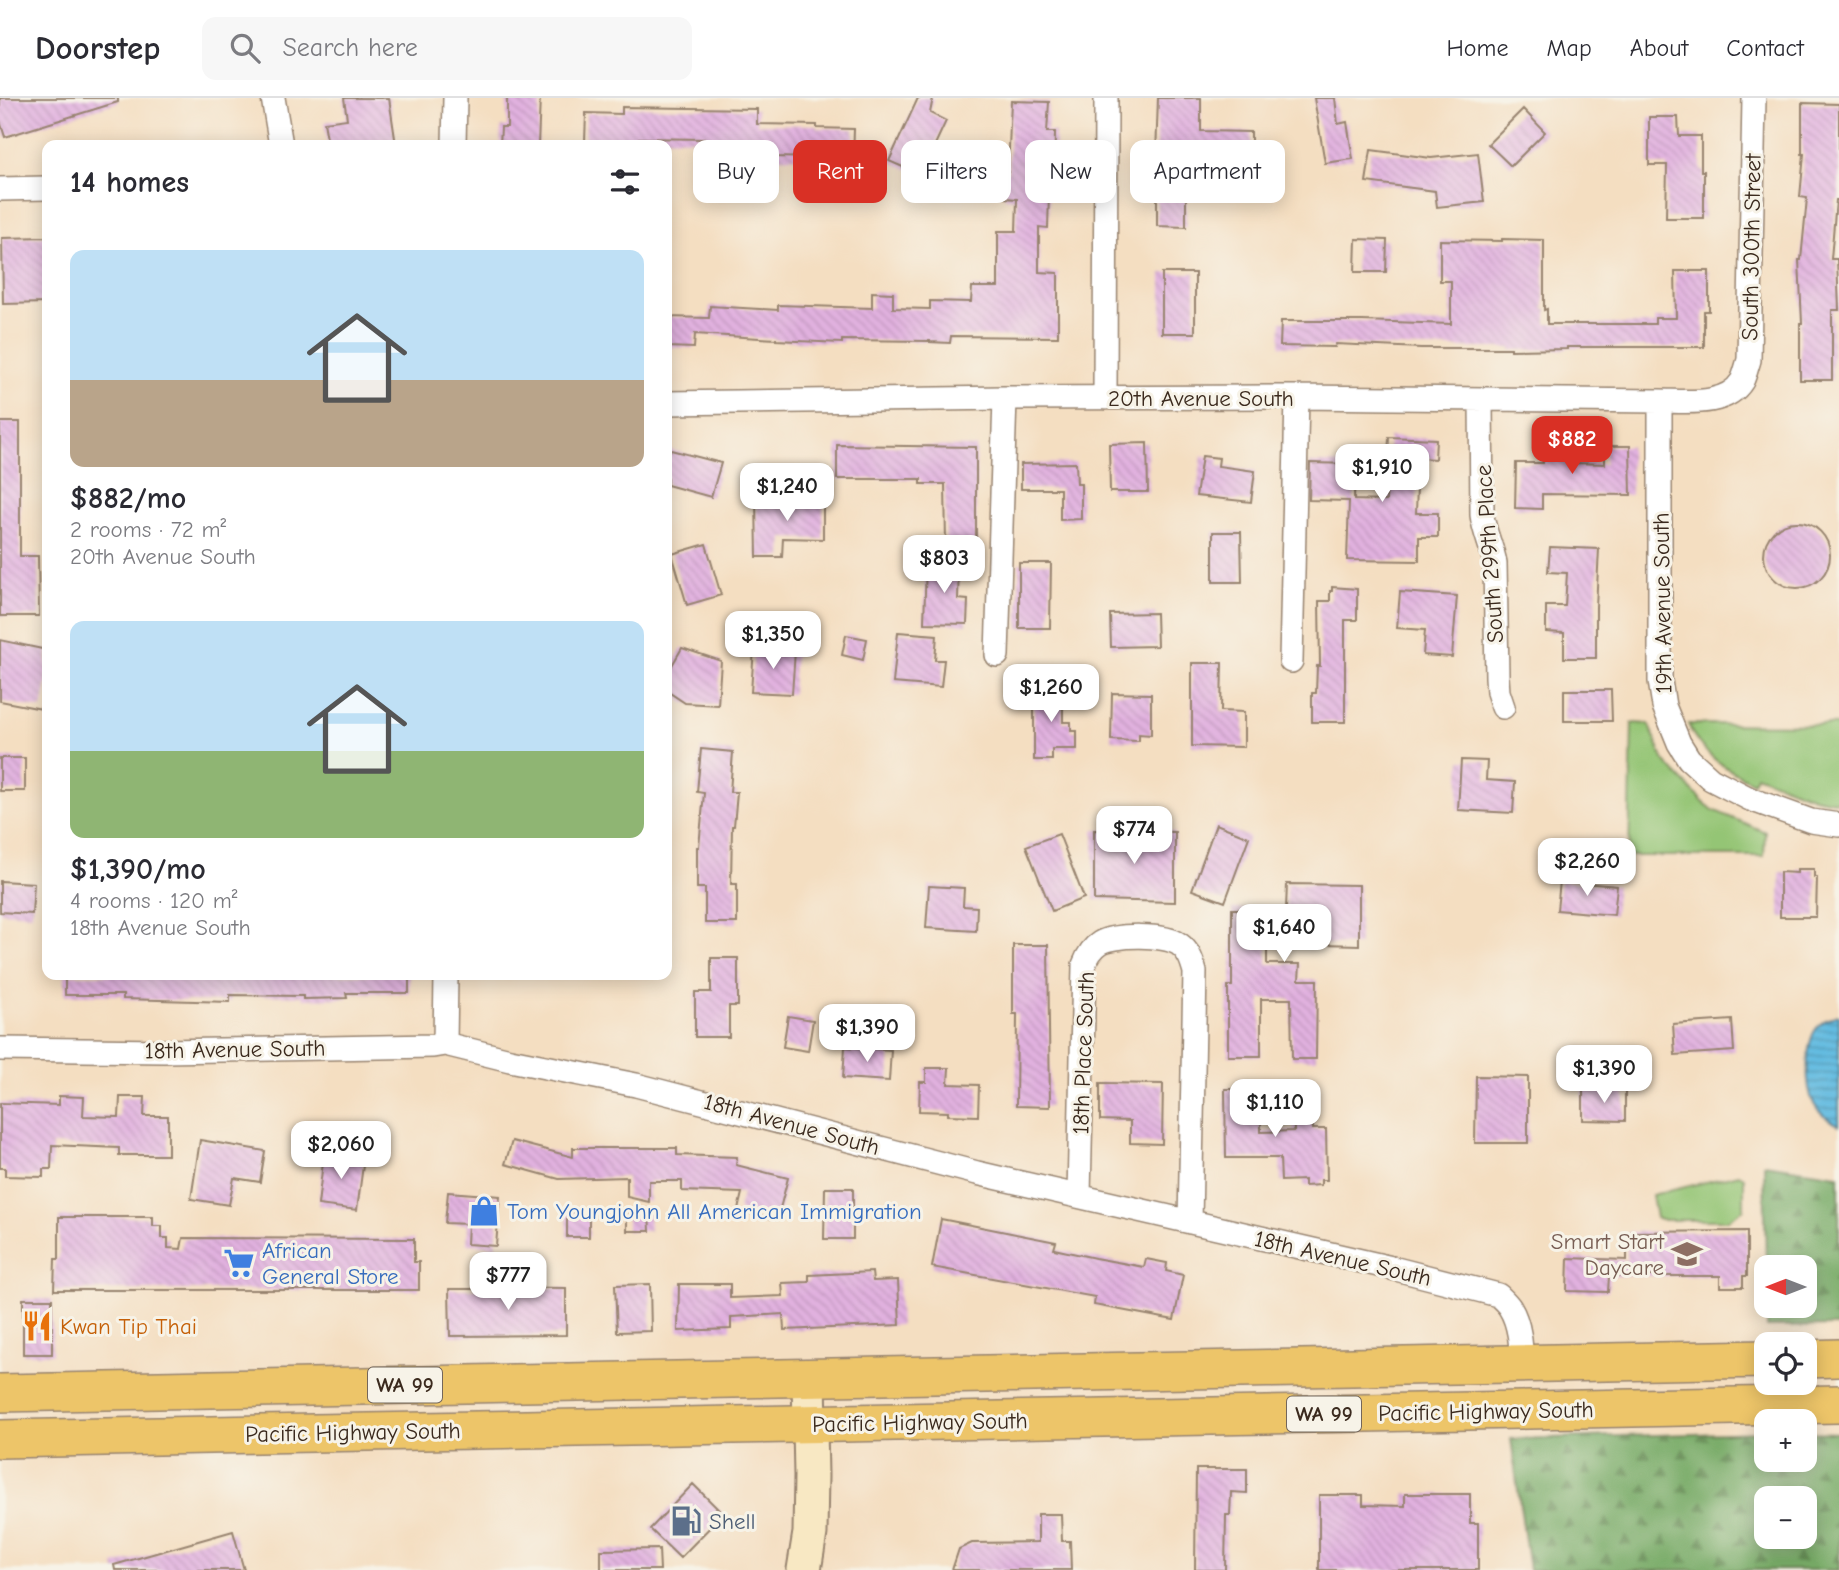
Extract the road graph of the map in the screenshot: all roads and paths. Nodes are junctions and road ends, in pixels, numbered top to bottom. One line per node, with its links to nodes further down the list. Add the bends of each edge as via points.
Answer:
1 (273, 98): 5 (street)
2 (455, 98): 6 (street)
3 (1106, 98): 12 (street)
4 (1754, 98): 9 (street, South 300th Street, via 1749,360)
5 (280, 140)
6 (454, 140)
7 (42, 188): 8 (street)
8 (0, 190)
9 (1732, 391): 14 (street, 20th Avenue South, via 1716,399)
10 (1297, 397): 12 (street, 20th Avenue South); 13 (street, 20th Avenue South); 17 (street)
11 (1005, 398): 12 (street, 20th Avenue South); 15 (street, 20th Avenue South); 16 (street)
12 (1105, 398)
13 (1481, 400): 14 (street, 20th Avenue South); 18 (street, South 299th Place, via 1482,515 1495,564 1497,677)
14 (1660, 401): 19 (street, 19th Avenue South, via 1660,681 1664,706 1679,743 1711,779 1750,799 1811,821)
15 (672, 403)
16 (997, 655)
17 (1291, 661)
18 (1503, 707)
19 (1839, 825)
20 (446, 980): 21 (street)
21 (445, 1044): 22 (street, 18th Avenue South, via 164,1051); 23 (street, 18th Avenue South, via 646,1087)
22 (0, 1049)
23 (1079, 1196): 24 (street, 18th Avenue South); 24 (street, 18th Place South, via 1084,965 1098,944 1109,939 1167,938 1181,945 1195,972)
24 (1189, 1222): 28 (street, 18th Avenue South, via 1498,1295 1510,1307)
25 (1839, 1358): 27 (main road)
26 (1754, 1359): 28 (main road, Pacific Highway South / WA 99)
27 (1817, 1359)
28 (1522, 1365): 29 (main road, Pacific Highway South / WA 99); 32 (main road, via 1513,1382 1499,1387 1388,1391 1352,1399)
29 (809, 1378): 30 (main road, Pacific Highway South / WA 99); 33 (main road)
30 (0, 1393)
31 (1839, 1404): 32 (main road, Pacific Highway South / WA 99)
32 (1328, 1414): 33 (main road, Pacific Highway South / WA 99)
33 (810, 1424): 34 (main road, Pacific Highway South / WA 99); 35 (main road, via 810,1533)
34 (0, 1439)
35 (804, 1570)

